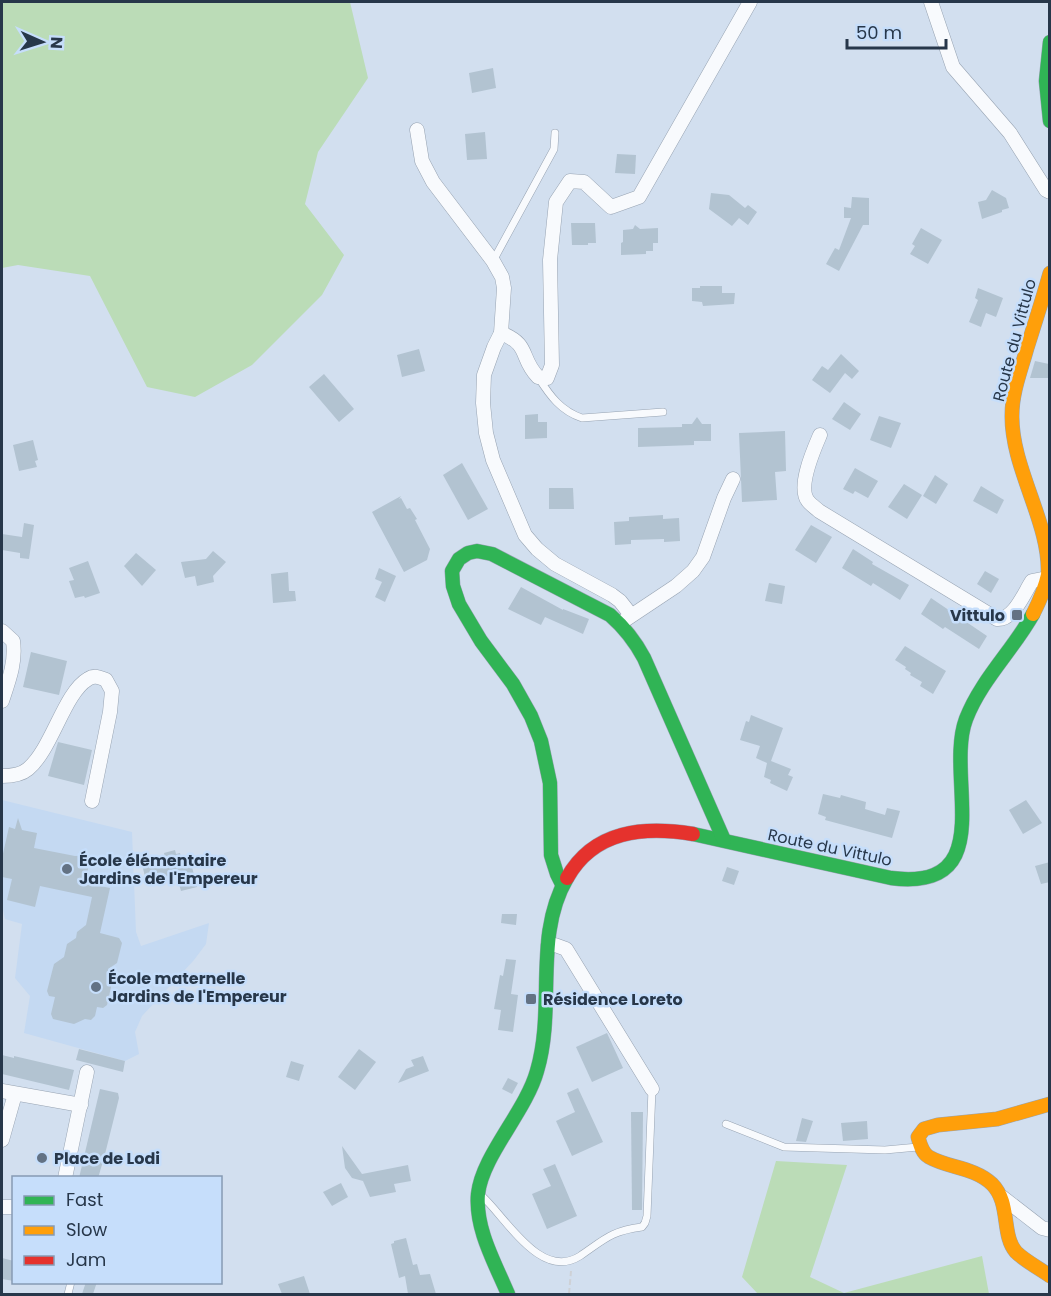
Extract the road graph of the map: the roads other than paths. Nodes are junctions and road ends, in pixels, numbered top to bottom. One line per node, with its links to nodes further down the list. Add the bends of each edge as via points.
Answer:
1 (750, 2): 11 (street, via 639,197 611,207 584,182 570,181 556,202 550,260 552,365 547,378)
2 (931, 2): 7 (street, via 953,67 1010,133)
3 (1049, 46): 4 (street, via 1045,85)
4 (1050, 121)
5 (417, 130): 8 (street, via 422,161 433,182)
6 (555, 133): 8 (lane, via 554,149)
7 (1050, 192)
8 (493, 261): 10 (street, via 504,288)
9 (1050, 273): 15 (street, Route du Vittulo, via 1019,375 1011,422 1048,538)
10 (501, 333): 11 (street, via 522,346 528,367); 16 (street, via 484,375 483,403 493,460 515,513 537,549 555,564 620,601)
11 (538, 377): 12 (lane, via 559,405 582,418)
12 (663, 412)
13 (820, 435): 15 (street, via 806,476 805,493 819,511 998,619 1010,615 1032,581)
14 (733, 479): 16 (street, via 703,557 693,571)
15 (1047, 578): 21 (street, Route du Vittulo, via 1029,618 967,716 960,759 963,825 958,848 939,874 927,879 890,878)
16 (626, 619): 21 (street); 22 (street, via 610,615 483,551 462,555 450,576 454,595 530,713 544,748 551,805 550,859)
17 (2, 631): 18 (street, via 13,640 14,652)
18 (2, 700)
19 (2, 776): 20 (street, via 27,771 40,756 75,692 87,679 96,676 106,680 112,691)
20 (92, 801)
21 (724, 840): 22 (street, Route du Vittulo, via 664,830 636,831 609,839 582,856)
22 (561, 884): 23 (street, Route du Vittulo)
23 (548, 945): 25 (street, via 566,949); 33 (street, Route du Vittulo, via 538,1068 485,1170)
24 (87, 1072): 28 (street)
25 (652, 1089): 33 (lane, via 642,1227 615,1232 569,1262 551,1261 524,1243)
26 (8, 1093): 28 (street); 30 (street)
27 (1050, 1104): 31 (street, via 997,1119 924,1129 918,1137)
28 (81, 1105): 32 (street)
29 (726, 1124): 31 (lane, via 784,1147 885,1150)
30 (2, 1140)
31 (920, 1146): 34 (street, via 927,1156 976,1173)
32 (64, 1176)
33 (478, 1192): 37 (street, Route du Vittulo, via 479,1215)
34 (1002, 1197): 35 (street); 36 (street, via 1015,1251)
35 (1050, 1230)
36 (1050, 1276)
37 (508, 1294)

